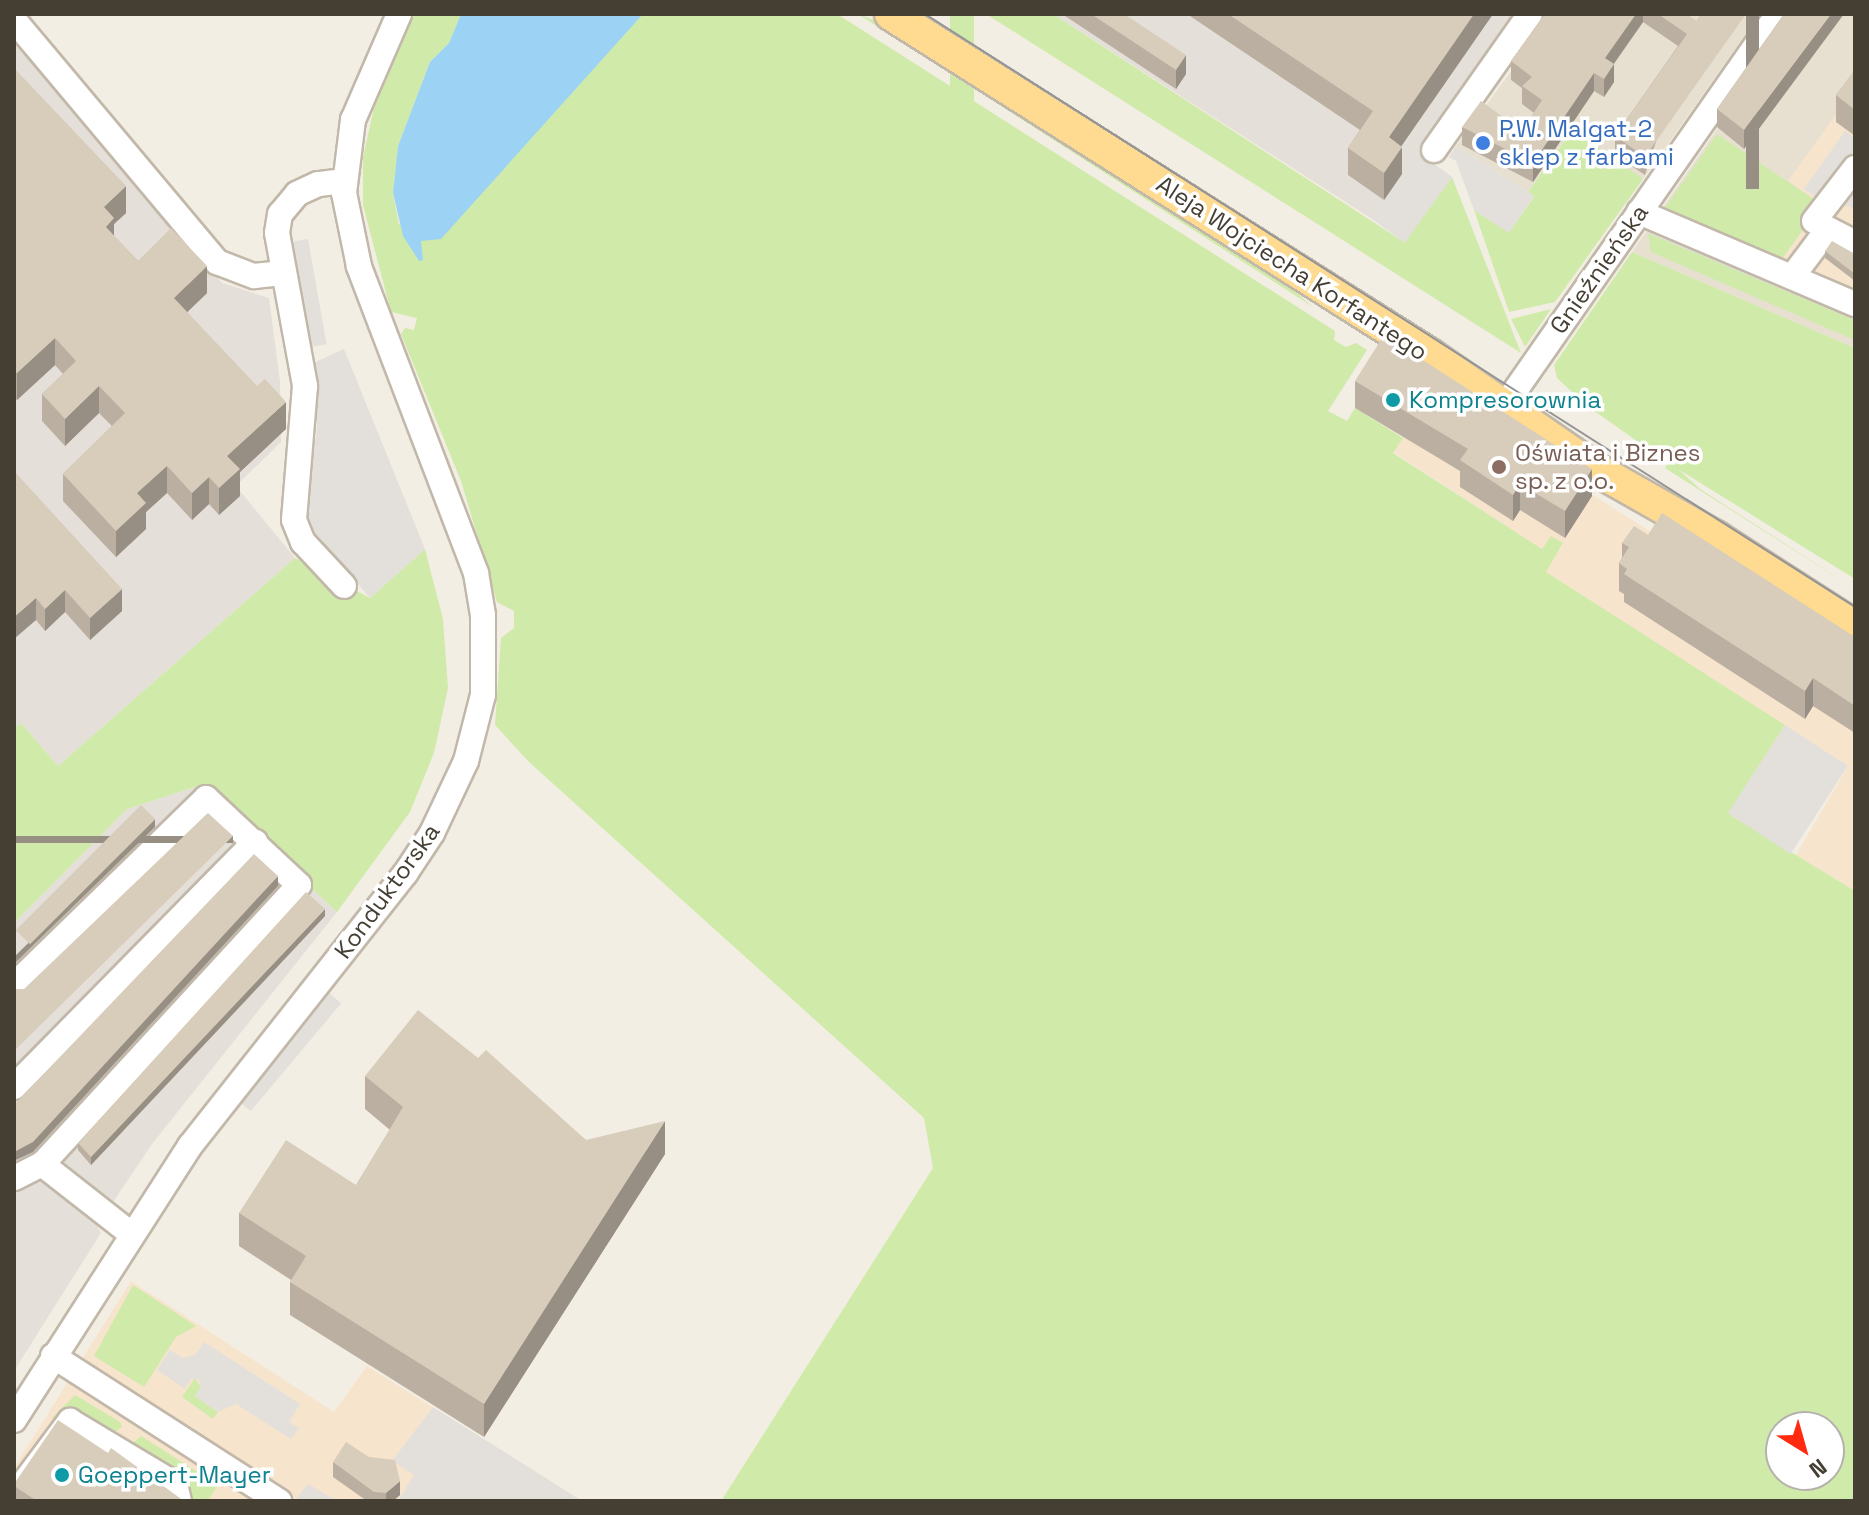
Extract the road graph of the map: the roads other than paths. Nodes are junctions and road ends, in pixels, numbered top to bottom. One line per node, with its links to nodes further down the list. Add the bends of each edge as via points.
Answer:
1 (399, 14): 8 (street, Konduktorska, via 359,101)
2 (891, 14): 15 (main road, Aleja Wojciecha Korfantego, via 1430,355)
3 (1530, 14): 6 (street)
4 (1778, 14): 9 (street, Gnieźnieńska)
5 (14, 20): 12 (street, via 217,262 254,276)
6 (1434, 150)
7 (1851, 178): 10 (street)
8 (344, 181): 12 (street, via 305,189 284,207 277,233); 23 (street, Konduktorska, via 359,266 476,573 483,615 483,695 453,793 412,864 190,1146)
9 (1639, 212): 13 (street); 15 (street, Gnieźnieńska)
10 (1814, 221)
11 (1855, 243): 13 (street, via 1828,229)
12 (283, 273): 16 (street, via 305,386 294,520 303,542)
13 (1792, 277): 14 (street)
14 (1855, 304)
15 (1503, 408): 17 (main road, Aleja Wojciecha Korfantego)
16 (344, 586)
17 (1855, 627)
18 (255, 842): 19 (street, via 206,798); 20 (street); 21 (street, via 294,878 299,885 295,894)
19 (14, 985)
20 (14, 1087)
21 (42, 1164): 22 (street); 23 (street)
22 (14, 1178)
23 (130, 1233): 24 (street, Konduktorska)
24 (53, 1356): 25 (street); 26 (street, Konduktorska)
25 (140, 1414): 27 (street); 28 (street)
26 (14, 1420)
27 (116, 1447): 29 (street, via 70,1421); 30 (street, via 175,1484)
28 (245, 1492): 31 (street)
29 (14, 1496)
30 (179, 1501)
31 (279, 1501)

